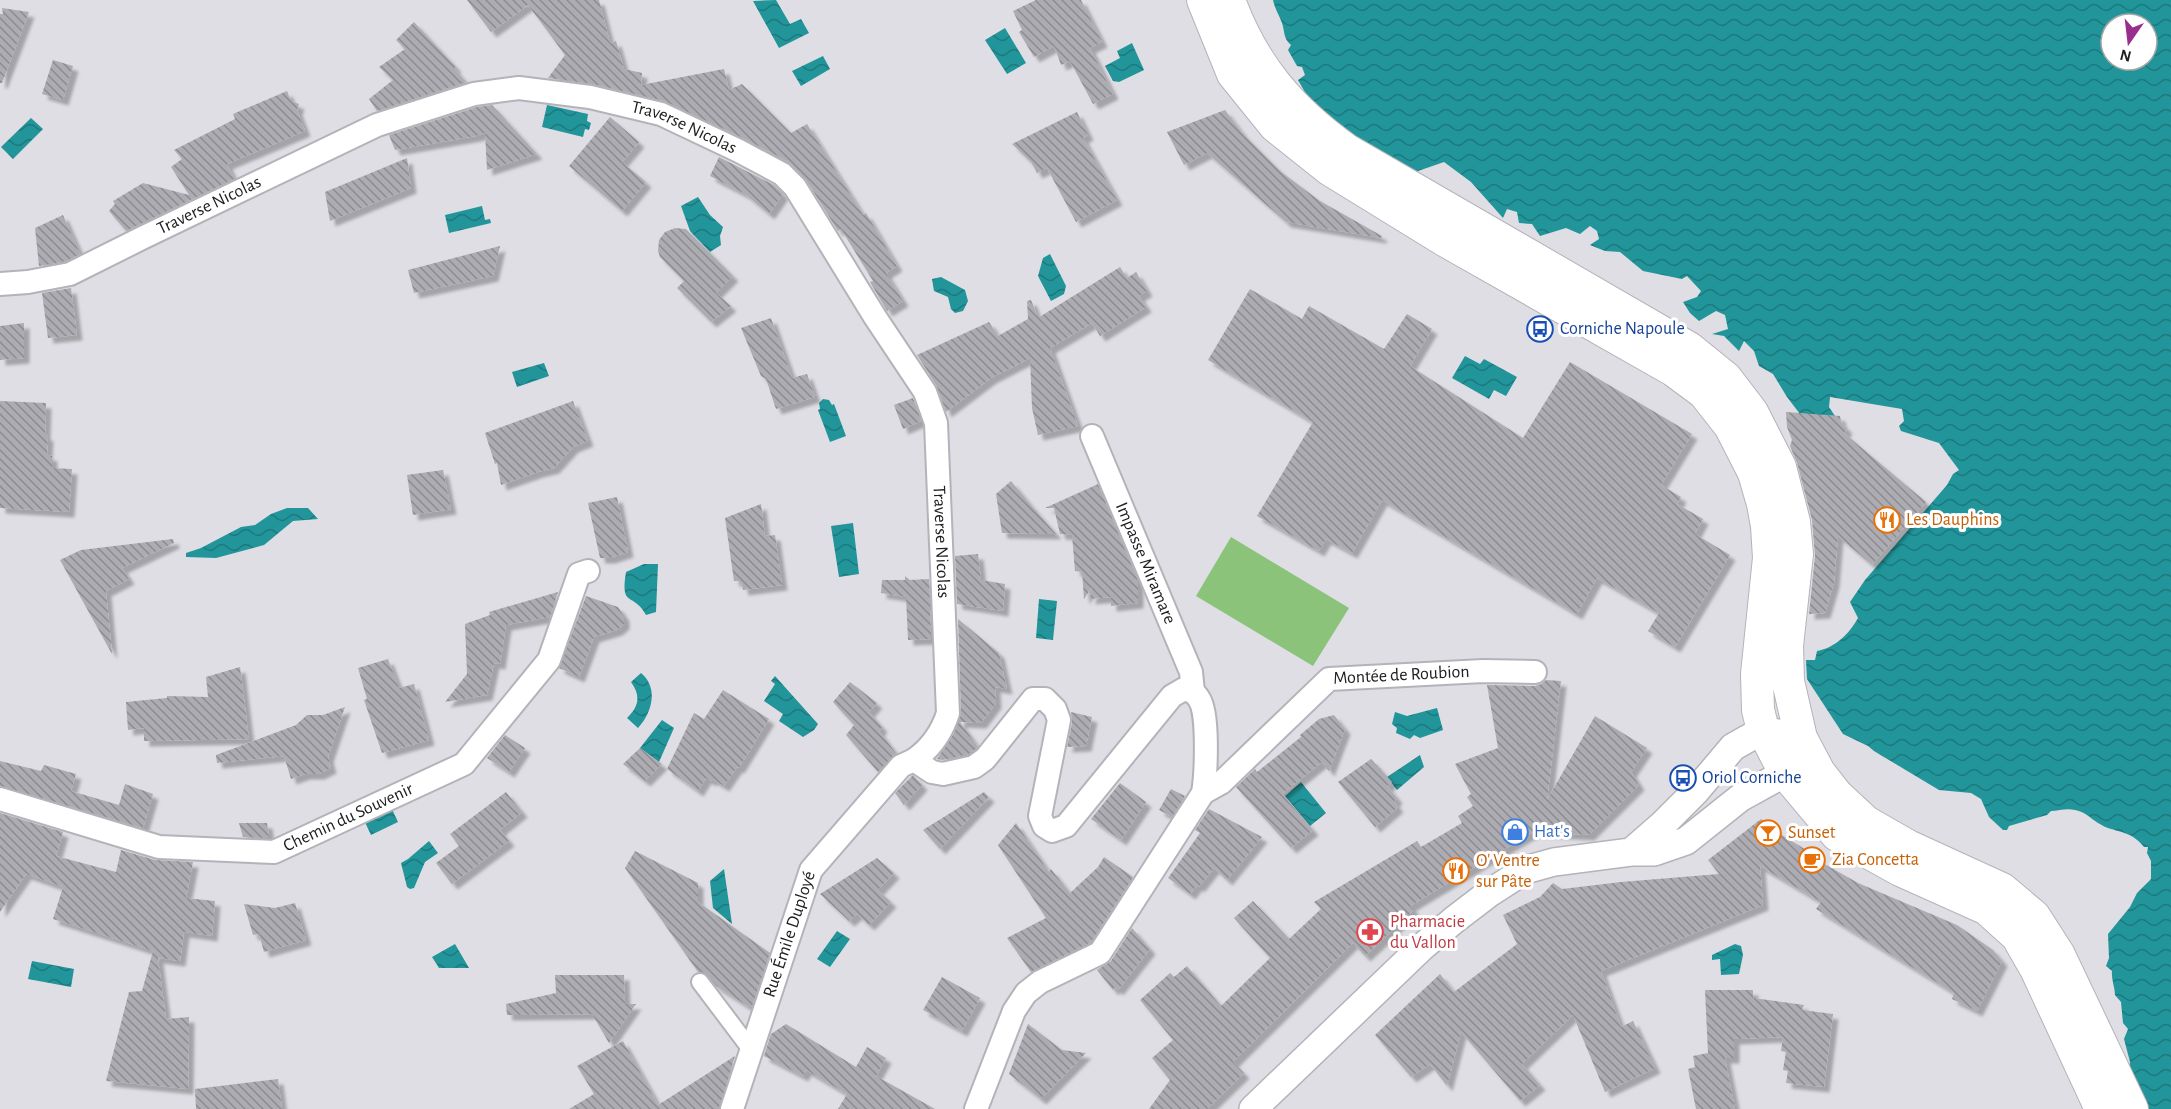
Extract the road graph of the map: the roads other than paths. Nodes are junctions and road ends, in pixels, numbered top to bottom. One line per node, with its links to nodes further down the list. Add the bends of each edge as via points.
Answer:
1 (1203, 0): 8 (main road, via 1233,74 1275,126 1329,169 1446,241 1673,370 1704,393 1730,426 1754,473 1767,526 1768,558 1757,674)
2 (1229, 0): 9 (main road, via 1255,57 1290,104 1318,130 1689,348 1726,378 1752,412 1780,467 1794,522 1797,554 1788,681)
3 (0, 284): 10 (street, Traverse Nicolas, via 70,274 377,125 474,94 519,88 590,97 661,114 739,151 782,174 795,187 925,392 936,423 948,713 943,729)
4 (1092, 436): 7 (street, Impasse Miramare, via 1191,672)
5 (588, 571): 13 (street, Chemin du Souvenir, via 579,574 549,660 464,764 274,852 159,847)
6 (1535, 672): 12 (street, Montée de Roubion, via 1329,679 1221,783)
7 (1193, 692): 10 (street, via 1184,689 1172,696 1066,826 1052,831 1044,826 1041,816 1059,720 1045,699 1034,699 974,767 943,774); 12 (street, via 1201,700 1204,715)
8 (1762, 730): 9 (street); 11 (main road); 14 (street, via 1733,747 1695,792)
9 (1801, 738): 11 (street); 21 (main road, via 1825,780 1866,822 2002,889 2034,916 2059,955)
10 (914, 760): 16 (street, Rue Émile Duployé, via 901,766 811,870)
11 (1785, 773): 14 (street, via 1740,798 1686,841 1654,852); 20 (main road, via 1837,835 1899,870 1987,909 2017,936 2037,969)
12 (1203, 793): 18 (street, via 1100,953 1040,982 1026,993 1014,1011)
13 (0, 799)
14 (1630, 852): 19 (street, via 1525,870 1488,894 1422,947)
15 (700, 982): 16 (street)
16 (752, 1050): 17 (street, Rue Émile Duployé)
17 (732, 1109)
18 (976, 1109)
19 (1253, 1109)
20 (2101, 1109)
21 (2132, 1109)

